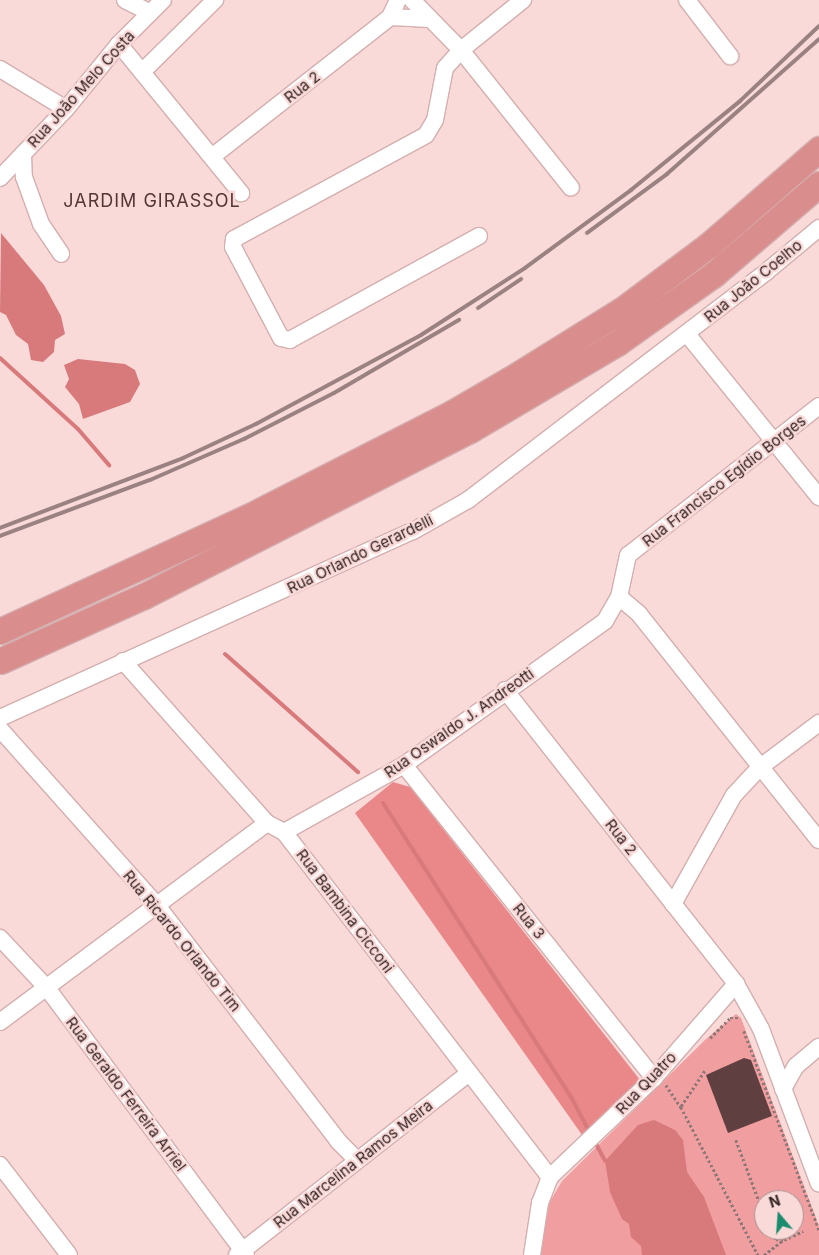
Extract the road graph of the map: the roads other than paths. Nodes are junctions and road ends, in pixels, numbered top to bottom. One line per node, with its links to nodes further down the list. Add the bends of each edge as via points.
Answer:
1 (125, 0): 8 (street)
2 (163, 0): 8 (street, Rua João Melo Costa)
3 (215, 0): 15 (street)
4 (398, 0): 9 (street, Rua 2)
5 (412, 0): 10 (street)
6 (523, 0): 12 (street)
7 (687, 0): 13 (street)
8 (150, 13): 11 (street, Rua João Melo Costa)
9 (390, 17): 10 (street); 19 (street, Rua 2)
10 (429, 19): 12 (street)
11 (119, 44): 15 (street); 16 (street, Rua João Melo Costa)
12 (461, 50): 22 (street); 25 (street, via 445,68 435,120 426,136 234,239 233,247 281,338 290,340)
13 (730, 56)
14 (0, 69): 16 (street)
15 (142, 72): 19 (street)
16 (66, 109): 18 (street, Rua João Melo Costa)
17 (819, 149): 33 (highway, via 709,246 622,310 509,380 452,413 248,517)
18 (23, 154): 20 (street, Rua João Melo Costa); 26 (street, via 24,177 41,224)
19 (213, 156): 23 (street)
20 (0, 178)
21 (819, 184): 34 (highway, via 714,274 617,343 470,430 144,596)
22 (571, 188)
23 (242, 193)
24 (819, 228): 27 (street, Rua João Coelho)
25 (479, 236)
26 (61, 254)
27 (687, 334): 29 (street); 35 (street, Rua Orlando Gerardelli, via 460,505 414,531)
28 (819, 406): 29 (street, Rua Francisco Egídio Borges)
29 (774, 442): 30 (street); 31 (street, Rua Francisco Egídio Borges)
30 (819, 497)
31 (628, 556): 32 (street, Rua Oswaldo J. Andreotti)
32 (619, 597): 36 (street, Rua Oswaldo J. Andreotti, via 605,621); 41 (street, via 639,614)
33 (0, 631)
34 (0, 661)
35 (122, 661): 37 (street, Rua Orlando Gerardelli); 42 (street, Rua Bambina Cicconi)
36 (505, 690): 40 (street, Rua Oswaldo J. Andreotti); 46 (street, Rua 2)
37 (0, 718)
38 (819, 723): 41 (street)
39 (0, 729): 45 (street, Rua Ricardo Orlando Tim)
40 (404, 765): 43 (street, Rua Oswaldo J. Andreotti); 53 (street, Rua 3)
41 (759, 768): 44 (street); 46 (street, via 734,795)
42 (267, 823): 43 (street, Rua Bambina Cicconi); 45 (street)
43 (284, 832): 52 (street, Rua Bambina Cicconi)
44 (819, 840)
45 (155, 903): 49 (street); 55 (street, Rua Ricardo Orlando Tim, via 338,1140)
46 (673, 904): 48 (street, Rua 2)
47 (0, 938): 49 (street, Rua Geraldo Ferreira Arriel)
48 (736, 984): 53 (street, Rua Quatro); 54 (street, Rua 2, via 760,1029)
49 (47, 988): 50 (street); 59 (street, Rua Geraldo Ferreira Arriel)
50 (0, 1022)
51 (819, 1047): 54 (street, via 796,1066)
52 (469, 1073): 55 (street, Rua Marcelina Ramos Meira); 57 (street, Rua Bambina Cicconi)
53 (655, 1083): 57 (street, Rua Quatro)
54 (783, 1088): 58 (street, Rua 2)
55 (357, 1160): 59 (street, Rua Marcelina Ramos Meira)
56 (0, 1165): 60 (street)
57 (550, 1177): 61 (street, via 540,1203)
58 (819, 1184)
59 (242, 1254)
60 (69, 1255)
61 (532, 1255)

